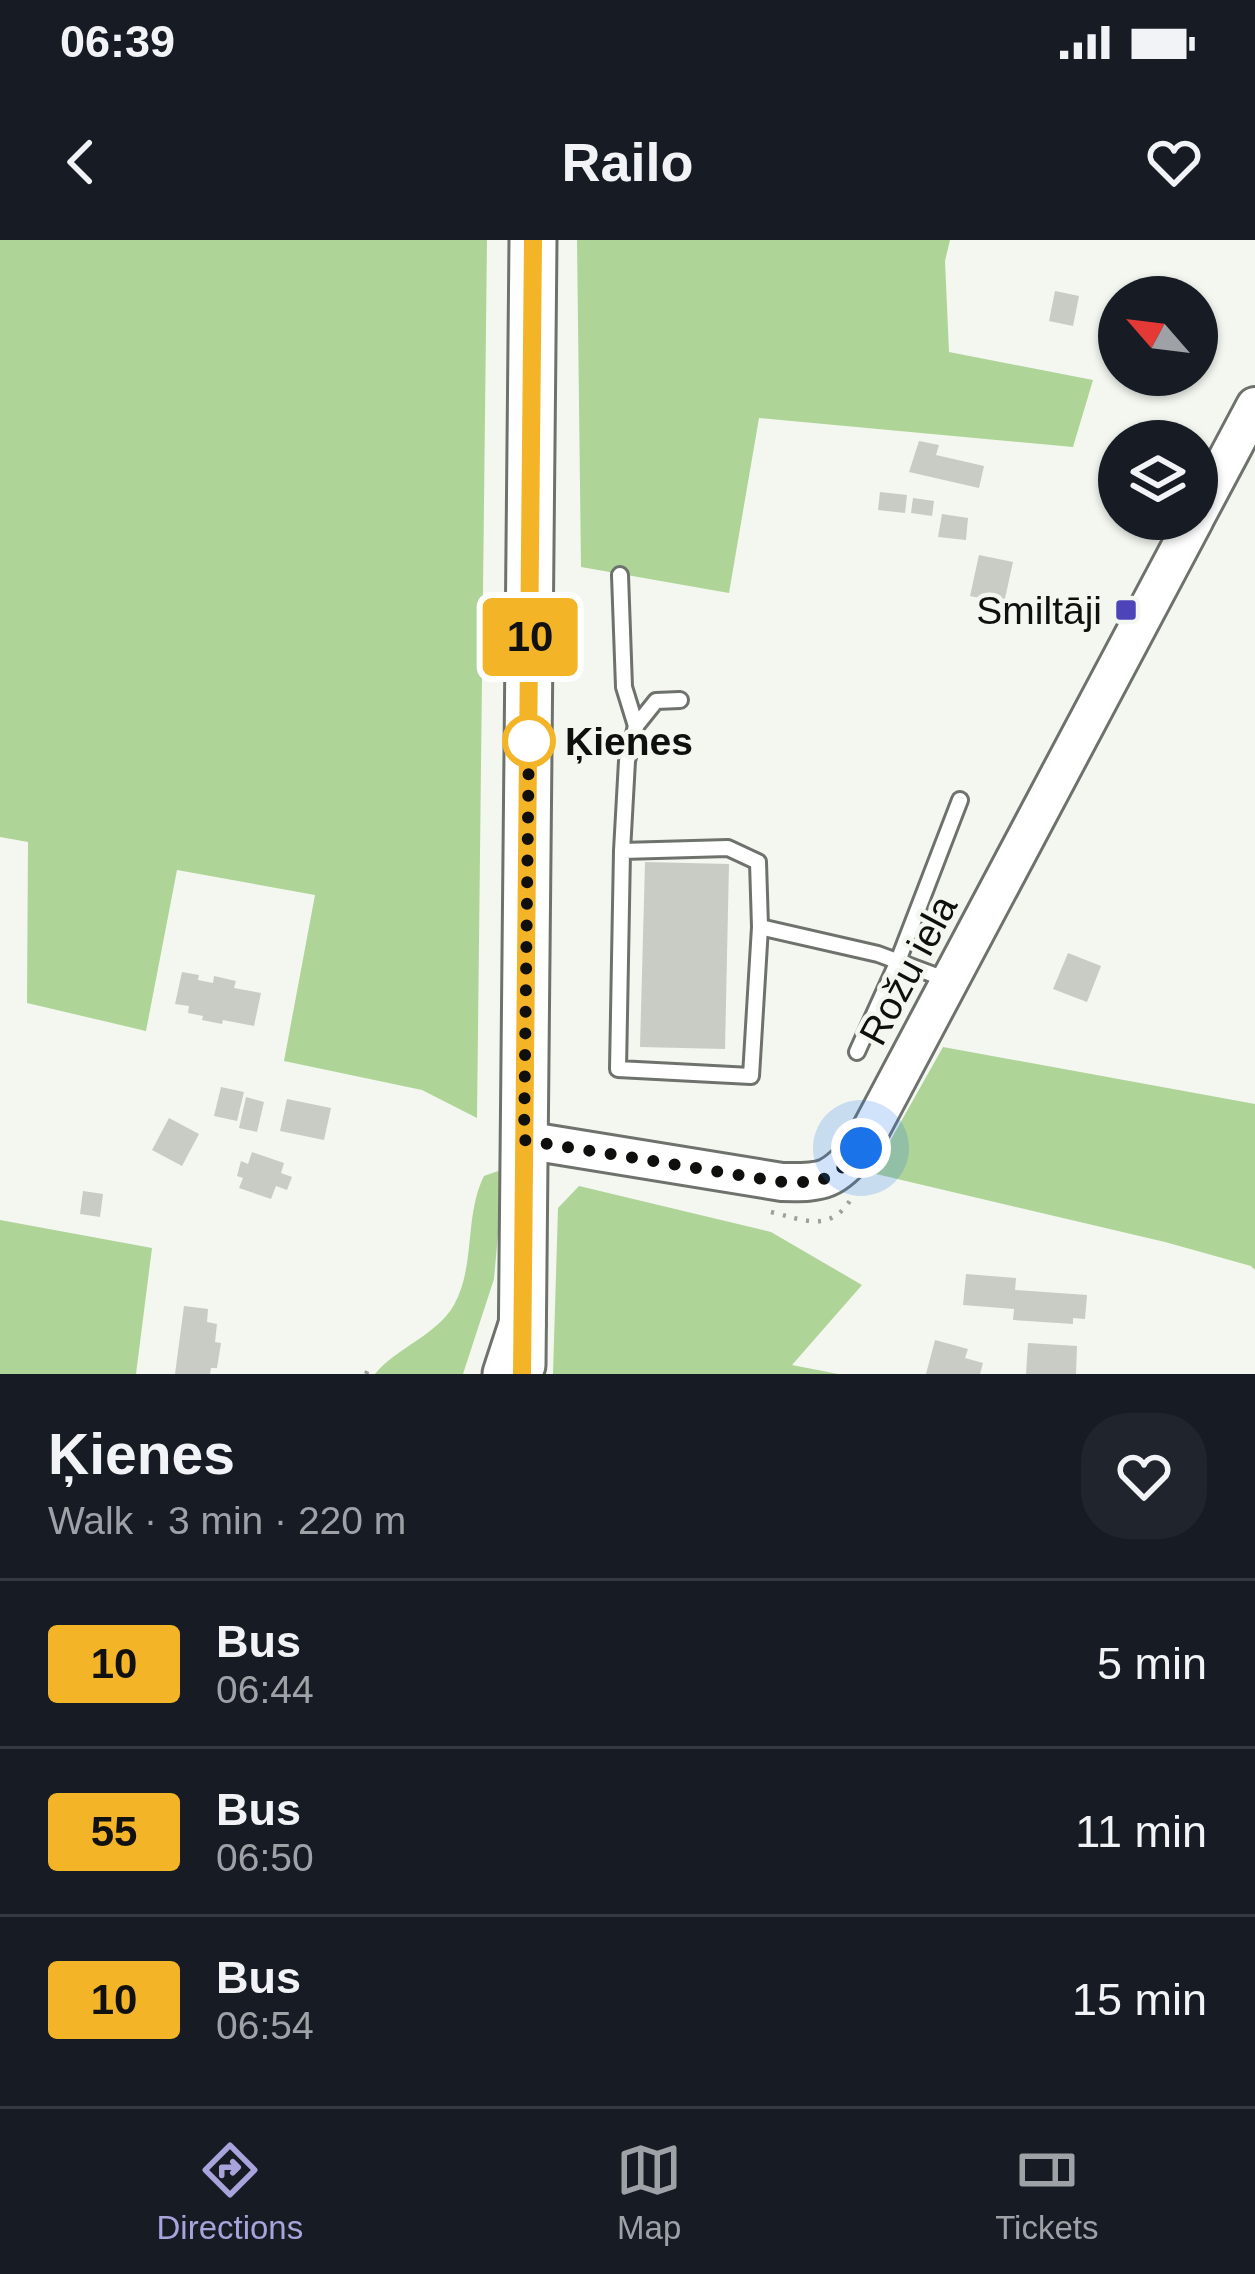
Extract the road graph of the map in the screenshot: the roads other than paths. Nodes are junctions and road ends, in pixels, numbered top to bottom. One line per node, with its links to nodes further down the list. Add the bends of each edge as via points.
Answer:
1 (533, 240): 14 (main road)
2 (1255, 406): 3 (street, Rožu iela)
3 (1218, 476)
4 (1184, 540): 12 (street, Rožu iela)
5 (620, 575): 7 (lane, via 624,687)
6 (680, 700): 7 (lane, via 656,701)
7 (636, 726): 9 (lane)
8 (961, 800): 11 (lane)
9 (622, 851): 10 (lane, via 728,848 758,862); 10 (lane, via 618,1069 751,1076)
10 (760, 927): 11 (lane)
11 (898, 961): 12 (lane); 13 (lane)
12 (950, 981): 14 (street, Rožu iela, via 861,1148 840,1172 815,1183)
13 (857, 1052)
14 (524, 1140): 15 (main road)
15 (522, 1324): 16 (main road); 17 (main road)
16 (506, 1374)
17 (522, 1374)

